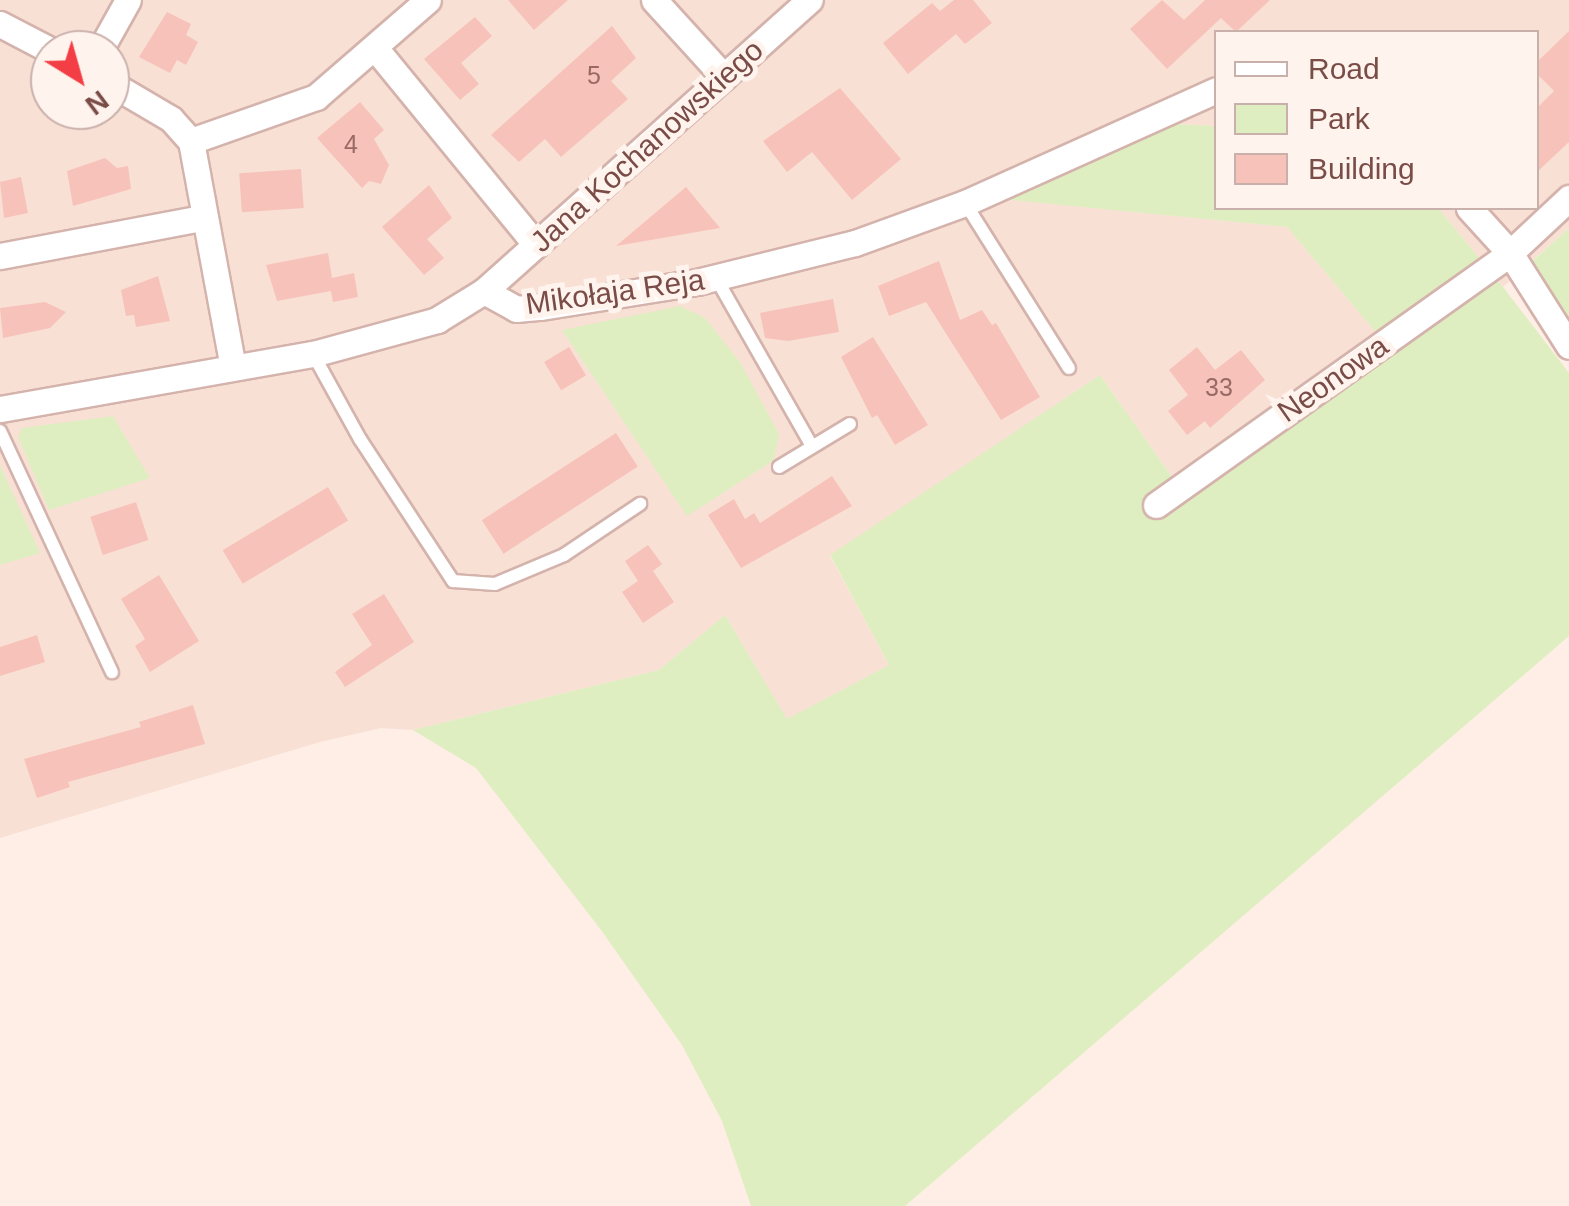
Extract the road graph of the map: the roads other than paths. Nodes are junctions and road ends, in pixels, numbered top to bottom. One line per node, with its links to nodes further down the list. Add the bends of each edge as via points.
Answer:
1 (128, 0): 6 (street)
2 (428, 0): 8 (street)
3 (654, 0): 9 (street)
4 (810, 0): 9 (street, Jana Kochanowskiego)
5 (0, 24): 7 (street)
6 (111, 30)
7 (30, 40)
8 (375, 48): 12 (street, via 316,97); 17 (street)
9 (724, 77): 17 (street, Jana Kochanowskiego)
10 (1214, 91): 14 (street, Mikołaja Reja)
11 (130, 94): 12 (street, via 171,119)
12 (191, 142): 16 (street)
13 (1569, 198): 18 (street, Neonowa)
14 (965, 203): 20 (street, Mikołaja Reja, via 855,244); 25 (lane)
15 (1471, 210): 18 (street)
16 (202, 218): 19 (street); 24 (street)
17 (536, 245): 21 (street, Jana Kochanowskiego)
18 (1510, 253): 22 (street); 32 (street, Neonowa)
19 (0, 256)
20 (716, 278): 21 (street, Mikołaja Reja, via 516,309); 29 (lane)
21 (484, 291): 23 (street, Mikołaja Reja, via 437,320)
22 (1569, 346)
23 (314, 354): 24 (street, Mikołaja Reja); 31 (lane, via 360,440 453,581 495,584 564,555)
24 (233, 367): 26 (street, Mikołaja Reja)
25 (1069, 368)
26 (0, 409)
27 (850, 424): 29 (lane)
28 (0, 431): 33 (lane)
29 (812, 446): 30 (lane)
30 (779, 467)
31 (640, 504)
32 (1156, 505)
33 (112, 672)

